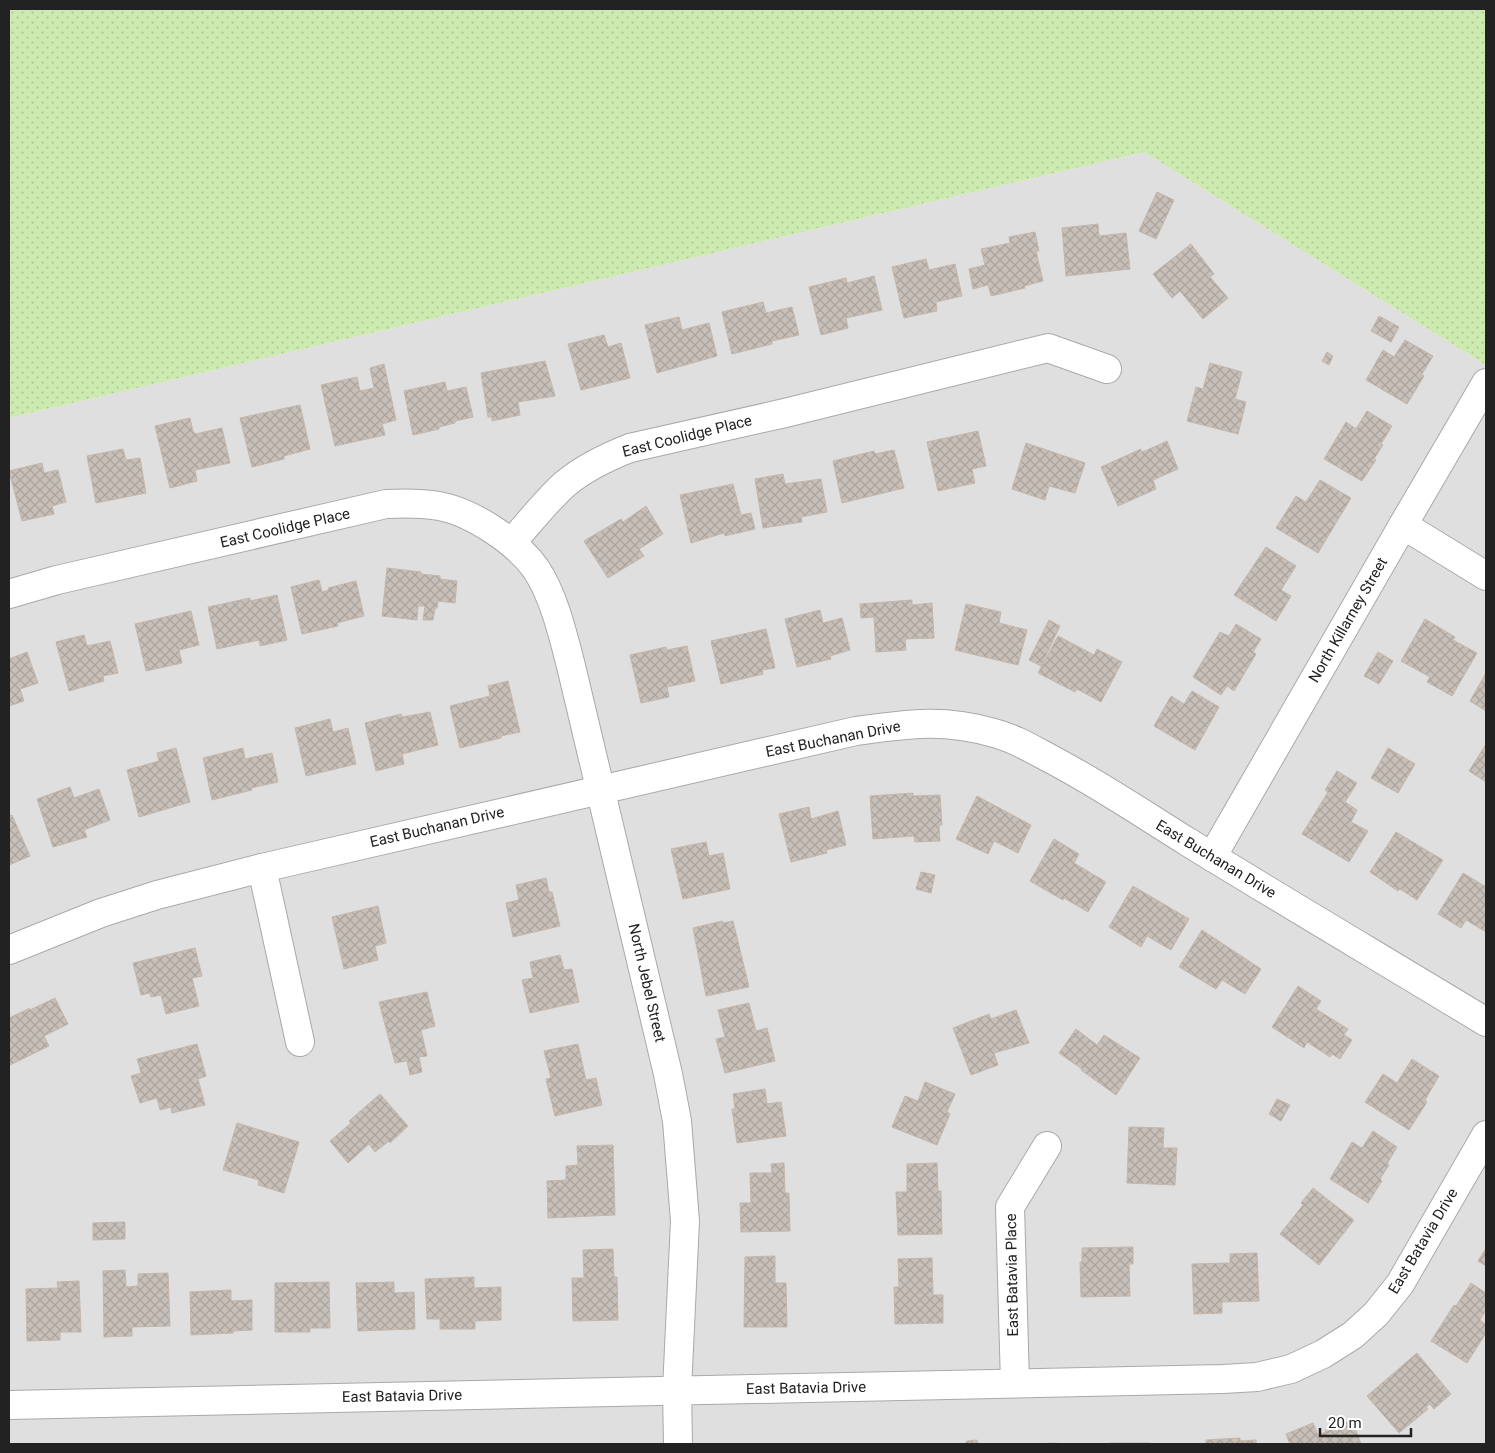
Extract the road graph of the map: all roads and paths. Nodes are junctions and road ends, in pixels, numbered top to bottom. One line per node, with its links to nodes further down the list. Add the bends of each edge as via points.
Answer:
1 (1107, 369): 4 (street, East Coolidge Place, via 1048,348 630,448 600,461 565,485)
2 (1486, 383): 3 (street, North Killarney Street)
3 (1403, 525): 5 (street); 8 (street, North Killarney Street)
4 (512, 542): 6 (street, East Coolidge Place, via 468,516 441,506 386,504); 7 (street, North Jebel Street, via 536,570 555,608)
5 (1486, 576)
6 (9, 594)
7 (602, 789): 8 (street, East Buchanan Drive, via 856,731 913,723 968,726 1021,743 1071,769); 9 (street, East Buchanan Drive); 16 (street, North Jebel Street, via 677,1121 685,1221)
8 (1212, 857): 11 (street, East Buchanan Drive)
9 (262, 868): 10 (street, East Buchanan Drive, via 156,895); 12 (street)
10 (9, 950)
11 (1486, 1022)
12 (300, 1042)
13 (1486, 1135): 15 (street, East Batavia Drive, via 1400,1284 1359,1330 1323,1354 1291,1369 1257,1377)
14 (1047, 1146): 15 (street, East Batavia Place, via 1010,1206)
15 (1015, 1383): 16 (street, East Batavia Drive)
16 (677, 1390): 17 (street, East Batavia Drive); 18 (street, North Jebel Street)
17 (9, 1405)
18 (678, 1444)

